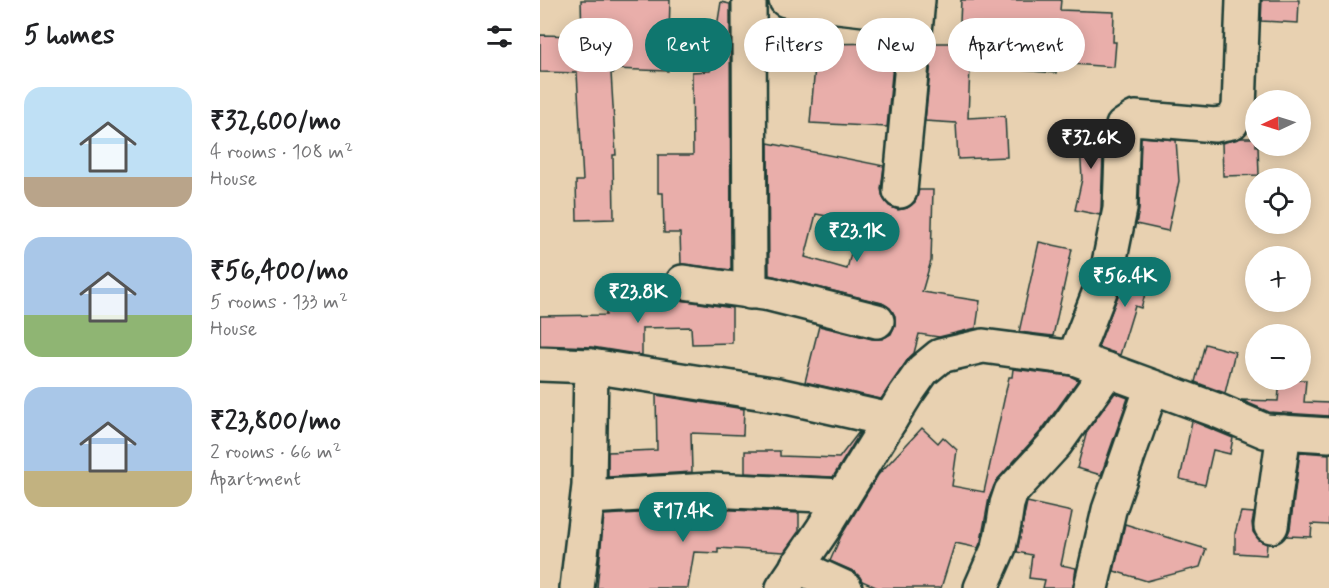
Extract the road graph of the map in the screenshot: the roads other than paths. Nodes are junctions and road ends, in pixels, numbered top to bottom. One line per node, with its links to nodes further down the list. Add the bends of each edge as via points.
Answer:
1 (749, 0): 7 (street)
2 (786, 0): 4 (street)
3 (1244, 0): 9 (street, via 1239,108 1232,122 1215,125 1135,118 1123,126 1120,209 1107,273)
4 (917, 8): 5 (street)
5 (900, 191)
6 (683, 282): 7 (street)
7 (750, 292): 8 (street)
8 (877, 321)
9 (1074, 358): 12 (street); 14 (street, via 983,346 940,356 923,370)
10 (540, 364): 11 (street)
11 (591, 366): 14 (street, via 778,395); 18 (street)
12 (1108, 370): 13 (street); 23 (street, via 1056,443 1011,492 999,547)
13 (1152, 387): 15 (street, via 1265,430); 24 (street, via 1109,510)
14 (890, 420): 17 (street)
15 (1284, 432): 16 (street); 19 (street)
16 (1329, 435)
17 (843, 496): 18 (street, via 710,490); 20 (street)
18 (588, 497): 21 (street)
19 (1271, 526)
20 (790, 577): 22 (street)
21 (577, 588)
22 (845, 588)
23 (981, 588)
24 (1091, 588)

